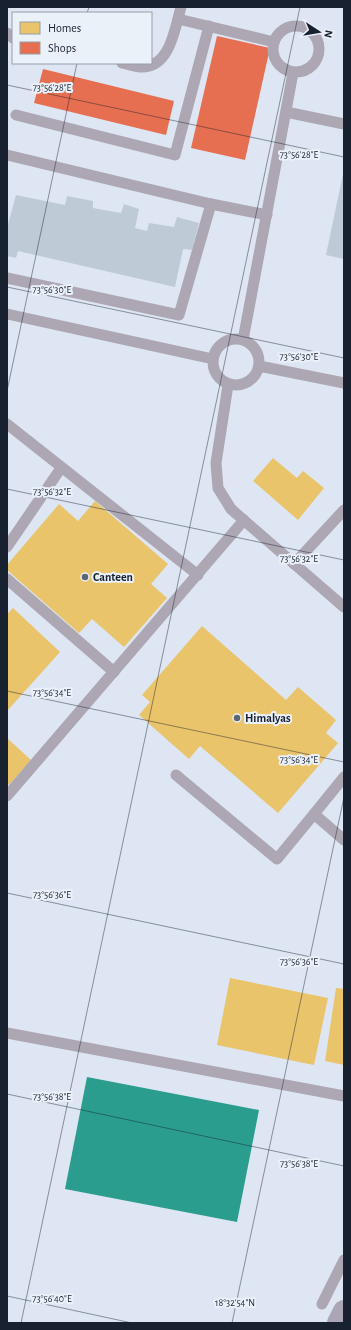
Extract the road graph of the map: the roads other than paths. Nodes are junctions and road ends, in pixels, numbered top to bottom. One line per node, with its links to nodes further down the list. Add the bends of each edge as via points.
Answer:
1 (181, 7): 2 (lane)
2 (178, 19): 3 (lane); 6 (lane, via 168,50 158,62)
3 (209, 26): 4 (lane); 10 (lane, via 174,155)
4 (274, 42): 8 (lane, via 275,59 279,65); 8 (lane, via 278,35 291,26 307,28 318,40 319,56 315,64 302,72)
5 (127, 64): 7 (lane, via 142,67)
6 (152, 64)
7 (152, 64)
8 (293, 73): 9 (lane)
9 (286, 112): 11 (lane); 14 (lane)
10 (16, 115)
11 (344, 124)
12 (7, 155): 13 (lane)
13 (211, 204): 14 (lane); 15 (lane, via 179,315)
14 (267, 215): 17 (lane)
15 (7, 278)
16 (7, 314): 18 (lane)
17 (243, 340): 18 (lane, via 235,339 220,345); 19 (lane, via 256,350)
18 (213, 359): 21 (lane, via 216,375)
19 (259, 366): 20 (lane); 21 (lane, via 256,374 248,382 237,386)
20 (344, 383)
21 (228, 385): 25 (lane, via 216,463 218,488 231,509)
22 (7, 424): 23 (lane)
23 (62, 468): 26 (lane); 28 (lane)
24 (344, 510): 27 (lane)
25 (244, 520): 27 (lane); 28 (lane)
26 (7, 547)
27 (294, 564): 30 (lane)
28 (198, 575): 31 (lane)
29 (7, 579): 31 (lane)
30 (344, 607)
31 (114, 672): 34 (lane)
32 (176, 775): 35 (lane, via 277,859)
33 (344, 777): 35 (lane)
34 (7, 796)
35 (314, 814): 36 (lane)
36 (344, 840)
37 (7, 1033): 38 (lane)
38 (344, 1096)
39 (344, 1260): 40 (lane)
40 (322, 1304)
41 (344, 1310): 42 (main road)
42 (338, 1323)

